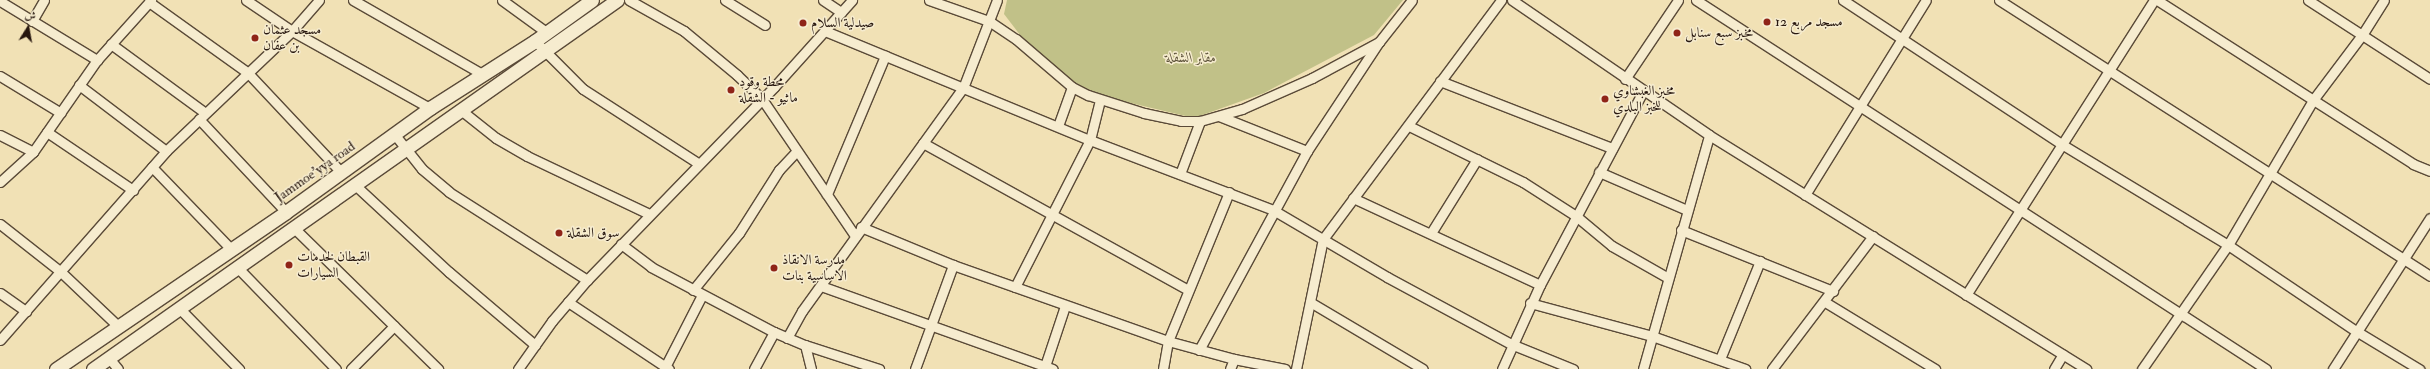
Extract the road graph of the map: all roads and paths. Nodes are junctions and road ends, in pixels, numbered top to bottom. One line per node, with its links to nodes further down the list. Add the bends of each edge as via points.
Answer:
1 (44, 0): 28 (street)
2 (246, 0): 32 (street)
3 (319, 0): 32 (street)
4 (353, 0): 44 (street)
5 (502, 0): 33 (street)
6 (592, 0): 33 (main road, Jammoe'yya road)
7 (617, 0): 39 (main road)
8 (629, 0): 53 (street, via 684,31)
9 (725, 0): 30 (street)
10 (823, 0): 27 (street)
11 (852, 0): 27 (street)
12 (929, 0): 29 (street)
13 (997, 0): 29 (street)
14 (1412, 0): 37 (street)
15 (1501, 0): 48 (street)
16 (1512, 0): 46 (street)
17 (1678, 0): 46 (street)
18 (1696, 0): 56 (street)
19 (1843, 0): 35 (street)
20 (1926, 0): 35 (street)
21 (1999, 0): 42 (street)
22 (2156, 0): 42 (street); 55 (street)
23 (2308, 0): 34 (street)
24 (2384, 0): 34 (street)
25 (150, 1): 38 (street); 43 (street)
26 (0, 2): 28 (street)
27 (841, 12): 31 (street)
28 (32, 21): 41 (street)
29 (989, 21): 50 (street, via 1016,39); 51 (street)
30 (765, 25)
31 (825, 31): 40 (street); 53 (street)
32 (292, 32): 43 (street); 57 (street)
33 (546, 32): 36 (main road, Jammoe'yya road)
34 (2362, 35): 47 (street); 55 (street)
35 (1902, 38): 56 (street); 71 (street)
36 (535, 41): 39 (street); 44 (main road, Jammoe'yya road)
37 (1379, 42): 61 (street, via 1312,78 1242,109); 75 (street)
38 (111, 44): 41 (street); 60 (street)
39 (544, 51): 58 (main road); 79 (street, via 598,100)
40 (885, 56): 51 (street); 90 (street)
41 (97, 60): 49 (street)
42 (2110, 70): 71 (street); 84 (street)
43 (248, 73): 60 (street); 83 (street)
44 (482, 74): 57 (main road, Jammoe'yya road)
45 (0, 76): 59 (street)
46 (1625, 79): 52 (street)
47 (2430, 79)
48 (1440, 81): 64 (street); 72 (street)
49 (79, 85): 59 (street); 74 (street)
50 (1072, 87): 54 (street); 63 (street)
51 (963, 88): 63 (street); 70 (street)
52 (1642, 91): 68 (street); 72 (street)
53 (762, 99): 77 (street, via 782,126); 79 (street)
54 (1100, 100): 62 (street, via 1166,118); 69 (street)
55 (2313, 100): 82 (street, via 2413,164); 84 (street)
56 (1859, 106): 91 (street); 95 (street)
57 (430, 108): 67 (main road, Jammoe'yya road)
58 (462, 111): 73 (main road); 97 (street, via 496,138 527,156)
59 (60, 113): 65 (street)
60 (201, 116): 74 (street); 96 (street)
61 (1218, 116): 62 (street); 75 (street)
62 (1200, 121): 85 (street)
63 (1058, 126): 69 (street)
64 (1409, 126): 78 (street); 92 (street)
65 (47, 132): 76 (street); 88 (street)
66 (0, 135): 76 (street)
67 (395, 135): 73 (street); 83 (main road, Jammoe'yya road)
68 (1709, 135): 91 (street); 94 (street)
69 (1090, 140): 85 (street); 98 (street)
70 (923, 143): 98 (street); 103 (street)
71 (2063, 145): 95 (street); 110 (street)
72 (1612, 148): 81 (street)
73 (406, 149): 87 (main road); 119 (street, via 449,192)
74 (166, 151): 80 (street)
75 (1307, 151): 93 (street)
76 (33, 152): 86 (street)
77 (796, 152): 90 (street); 123 (street, via 779,170 739,233)
78 (1477, 159): 99 (street, via 1523,182); 105 (street)
79 (698, 163): 97 (street)
80 (152, 167): 88 (street); 111 (street)
81 (1599, 172): 94 (street); 99 (street)
82 (2430, 172)
83 (342, 173): 96 (main road, Jammoe'yya road)
84 (2270, 173): 110 (street); 112 (street)
85 (1180, 174): 89 (street)
86 (0, 182)
87 (355, 186): 102 (main road); 147 (street, via 449,272)
88 (133, 190): 116 (street)
89 (1228, 192): 93 (street); 124 (street)
90 (827, 194): 106 (street)
91 (1805, 194): 107 (street)
92 (1354, 198): 105 (street); 108 (street)
93 (1272, 210): 108 (street); 149 (street)
94 (1687, 210): 104 (street)
95 (2020, 211): 128 (street); 136 (street)
96 (286, 212): 111 (main road, Jammoe'yya road)
97 (649, 214): 109 (street)
98 (1051, 216): 122 (street); 124 (street)
99 (1576, 216): 118 (street, via 1612,246); 120 (street)
100 (2430, 218): 112 (street)
101 (0, 224): 116 (street)
102 (294, 228): 115 (main road); 139 (street)
103 (861, 228): 106 (street); 114 (street)
104 (1682, 230): 113 (street); 118 (street)
105 (1431, 233): 120 (street)
106 (855, 236): 121 (street)
107 (1873, 236): 125 (street); 128 (street)
108 (1323, 239): 130 (street); 146 (street, via 1386,277)
109 (621, 244): 119 (street); 123 (street, via 640,261)
110 (2228, 244): 136 (street); 140 (street)
111 (231, 248): 138 (main road, Jammoe'yya road)
112 (2403, 260): 117 (street); 140 (street)
113 (1760, 261): 125 (street); 153 (street)
114 (953, 265): 122 (street); 137 (street)
115 (237, 267): 134 (main road); 160 (street)
116 (61, 272): 135 (street); 138 (street)
117 (2430, 276)
118 (1668, 278): 142 (street)
119 (587, 280): 129 (street)
120 (1540, 284): 132 (street)
121 (821, 286): 137 (street); 143 (street, via 794,322)
122 (1015, 287): 133 (street)
123 (693, 290): 127 (street)
124 (1188, 290): 145 (street)
125 (1833, 291): 131 (street)
126 (0, 292): 135 (street)
127 (702, 295): 141 (street); 154 (street)
128 (1966, 295): 150 (street)
129 (568, 302): 147 (street); 154 (street)
130 (1310, 302): 171 (street); 172 (street)
131 (1825, 302): 177 (street); 178 (street)
132 (1530, 303): 142 (street); 146 (street)
133 (1065, 306): 145 (street); 155 (street)
134 (179, 308): 151 (main road); 159 (street)
135 (26, 311): 144 (street)
136 (2181, 314): 181 (street); 182 (street)
137 (931, 324): 155 (street); 167 (street)
138 (118, 326): 156 (main road, Jammoe'yya road)
139 (394, 326): 161 (street); 162 (street)
140 (2356, 331): 183 (street); 184 (street)
141 (774, 332): 143 (street); 164 (street)
142 (1652, 336): 153 (street); 175 (street)
143 (787, 338): 148 (street)
144 (0, 340)
145 (1168, 341): 149 (street); 168 (street)
146 (1511, 344): 173 (street); 174 (street)
147 (535, 345): 163 (street)
148 (806, 345): 165 (street); 166 (street)
149 (1199, 350): 152 (street)
150 (2063, 354): 179 (street); 180 (street)
151 (109, 358): 157 (main road); 158 (street)
152 (1234, 359): 169 (street); 170 (street)
153 (1720, 359): 176 (street)
154 (666, 368)
155 (1048, 368)
156 (56, 369)
157 (93, 369)
158 (118, 369)
159 (239, 369)
160 (336, 369)
161 (350, 369)
162 (438, 369)
163 (518, 369)
164 (754, 369)
165 (811, 369)
166 (879, 369)
167 (915, 369)
168 (1163, 369)
169 (1230, 369)
170 (1285, 369)
171 (1296, 369)
172 (1423, 369)
173 (1502, 369)
174 (1573, 369)
175 (1643, 369)
176 (1745, 369)
177 (1772, 369)
178 (1935, 369)
179 (2054, 369)
180 (2086, 369)
181 (2142, 369)
182 (2266, 369)
183 (2333, 369)
184 (2419, 369)

